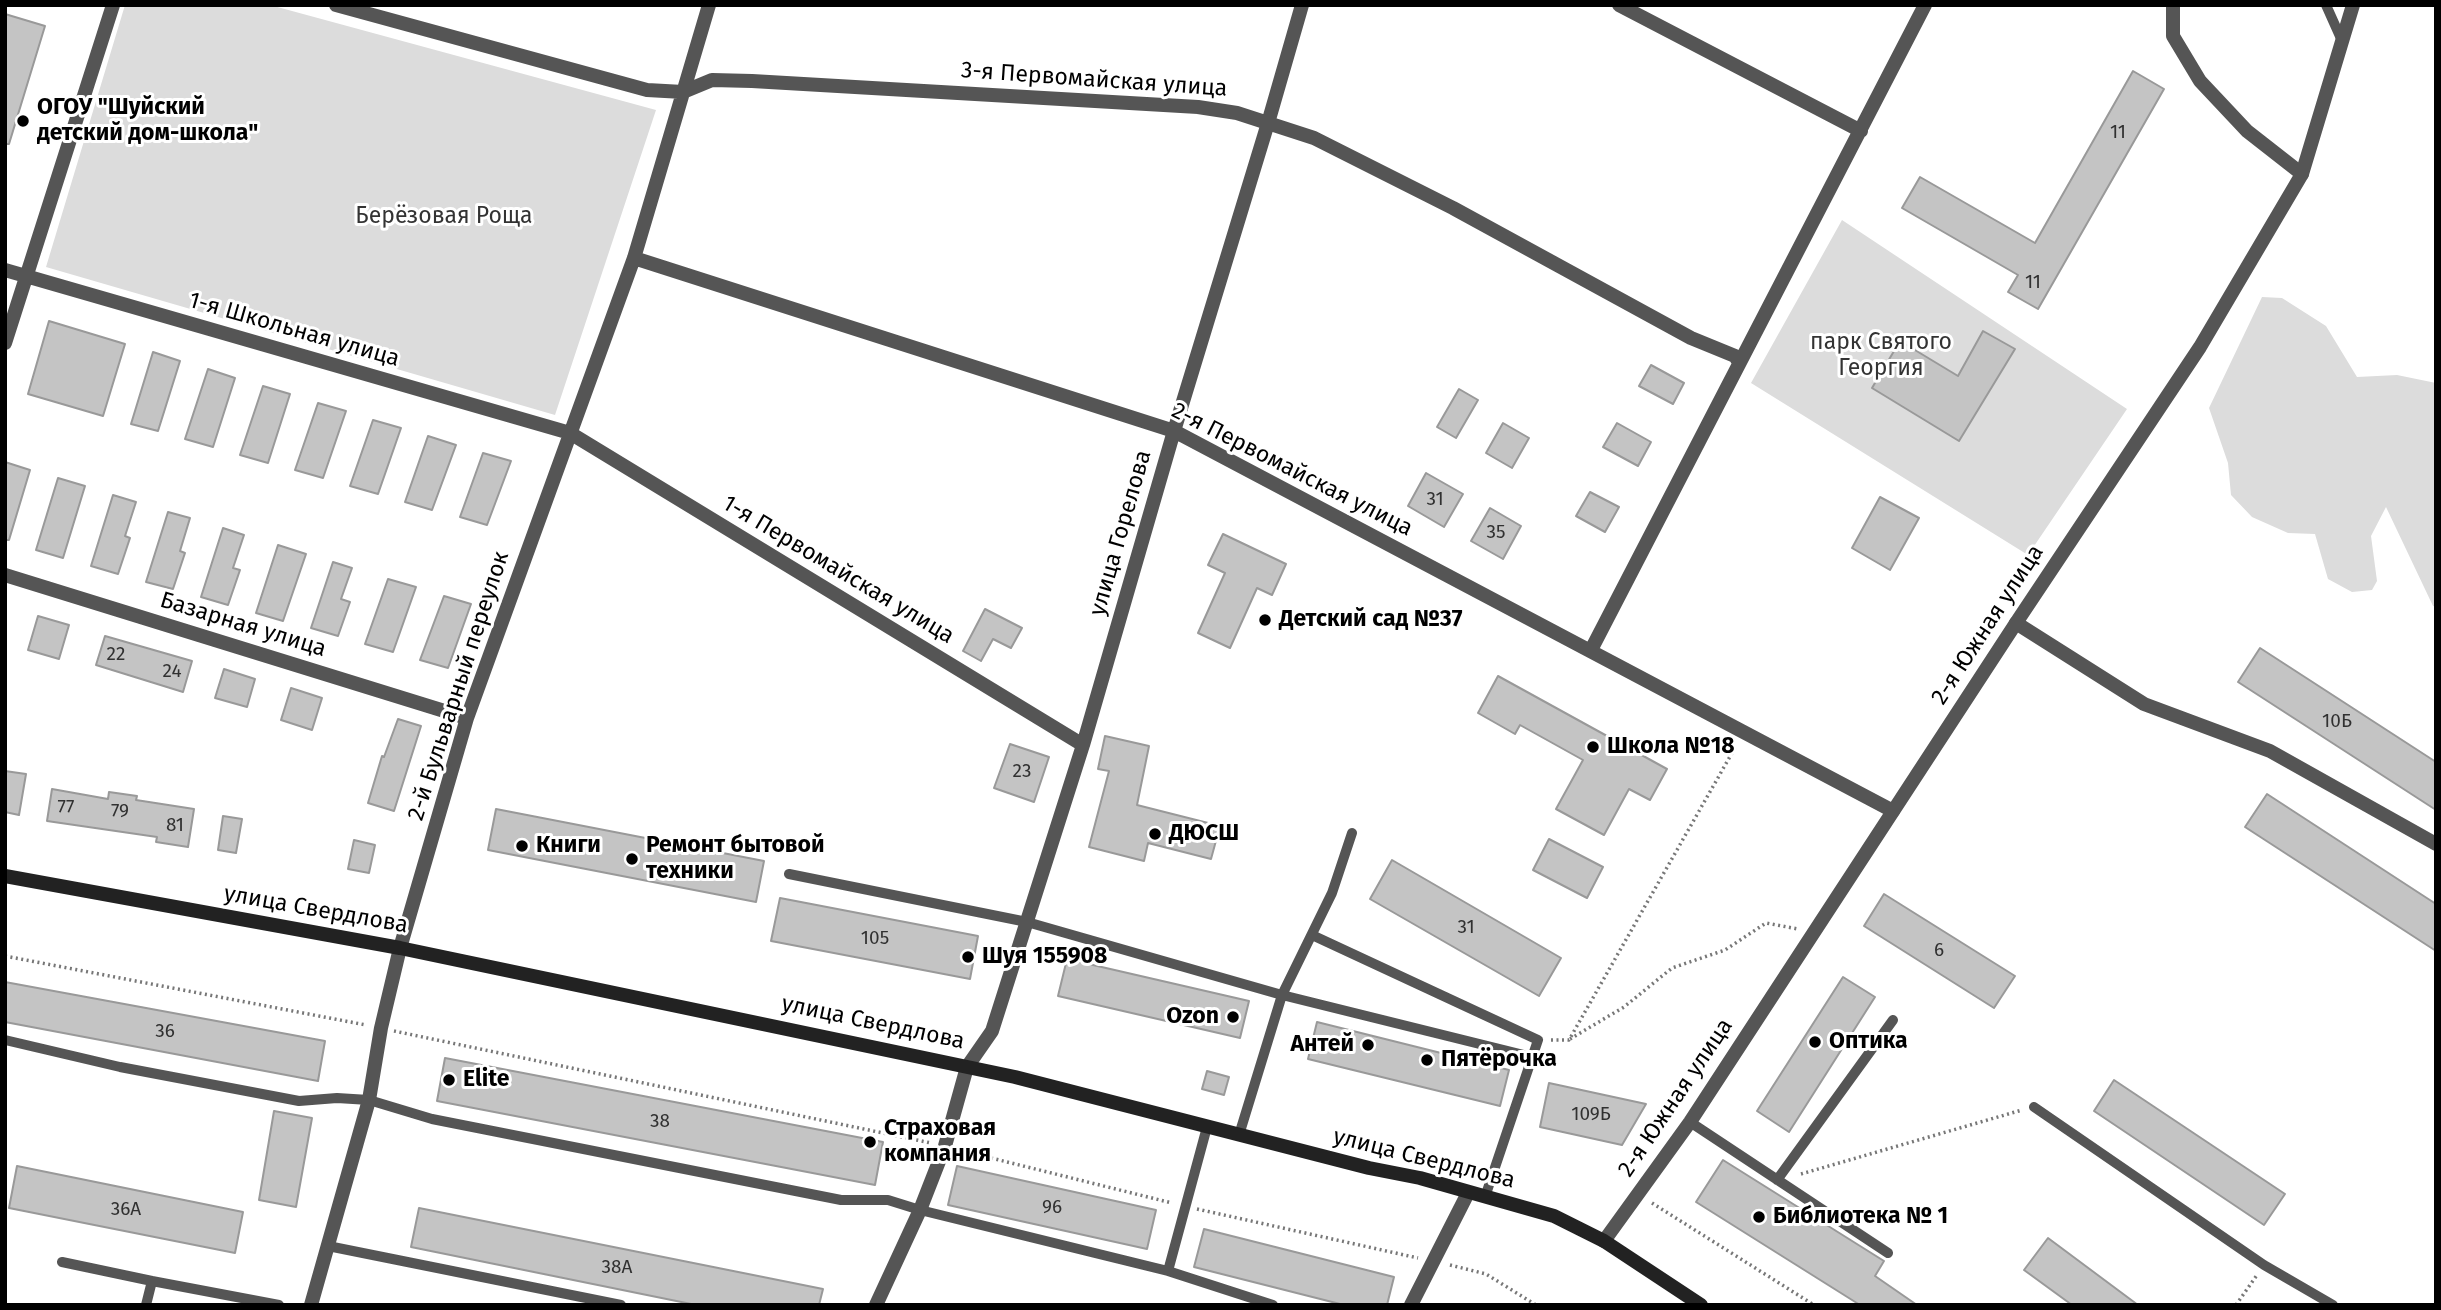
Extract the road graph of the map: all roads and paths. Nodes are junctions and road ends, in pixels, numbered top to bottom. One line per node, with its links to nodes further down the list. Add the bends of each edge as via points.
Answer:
1 (113, 5): 17 (street)
2 (336, 5): 11 (street, via 621,84)
3 (709, 5): 11 (street, 2-й Бульварный переулок)
4 (1302, 5): 12 (street, улица Горелова)
5 (1619, 5): 13 (street)
6 (1926, 5): 13 (street)
7 (2173, 5): 14 (street, via 2173,36 2200,81 2247,131)
8 (2326, 5): 10 (lane)
9 (2353, 5): 10 (street, 2-я Южная улица)
10 (2343, 43): 14 (street, 2-я Южная улица)
11 (683, 92): 12 (street, 3-я Первомайская улица, via 712,80 752,81 1198,107); 15 (street, 2-й Бульварный переулок)
12 (1269, 123): 19 (street, 3-я Первомайская улица, via 1314,138 1453,208); 20 (street, улица Горелова)
13 (1860, 131): 19 (street)
14 (2302, 174): 23 (street, 2-я Южная улица, via 2200,347)
15 (634, 258): 20 (street, 2-я Первомайская улица); 21 (street, 2-й Бульварный переулок)
16 (5, 270): 17 (street, 1-я Школьная улица)
17 (25, 276): 18 (street); 21 (street, 1-я Школьная улица)
18 (5, 343)
19 (1739, 362): 24 (street)
20 (1174, 431): 24 (street, 2-я Первомайская улица); 27 (street, улица Горелова)
21 (570, 433): 25 (street, 2-й Бульварный переулок); 27 (street, 1-я Первомайская улица)
22 (5, 575): 25 (street, Базарная улица)
23 (2016, 623): 28 (street, 2-я Южная улица); 30 (street, via 2144,704 2270,751)
24 (1591, 650): 26 (street, 2-я Первомайская улица)
25 (467, 718): 36 (street, 2-й Бульварный переулок)
26 (1744, 732): 28 (street, 2-я Первомайская улица); 43 (path)
27 (1083, 745): 33 (street, улица Горелова)
28 (1893, 811): 34 (street, 2-я Южная улица)
29 (1352, 833): 35 (lane)
30 (2436, 844)
31 (789, 873): 33 (lane)
32 (5, 876): 36 (main road, улица Свердлова)
33 (1027, 922): 38 (lane); 45 (street, улица Горелова, via 992,1031)
34 (1814, 932): 43 (path, via 1766,923 1725,950 1672,968 1624,1007); 48 (street, 2-я Южная улица)
35 (1312, 935): 38 (lane); 42 (lane)
36 (400, 948): 40 (street, 2-й Бульварный переулок); 45 (main road, улица Свердлова)
37 (5, 956): 40 (path)
38 (1282, 995): 44 (lane); 50 (lane)
39 (1893, 1020): 52 (lane)
40 (381, 1028): 46 (street, 2-й Бульварный переулок); 51 (path)
41 (5, 1040): 46 (lane, via 299,1101)
42 (1538, 1040): 43 (path); 44 (lane)
43 (1569, 1040)
44 (1532, 1057): 55 (lane)
45 (967, 1067): 49 (main road, улица Свердлова); 51 (street, улица Горелова)
46 (369, 1100): 57 (lane, via 432,1119 841,1200 888,1200); 59 (street, 2-й Бульварный переулок)
47 (2034, 1107): 52 (path); 63 (lane)
48 (1689, 1122): 52 (lane); 54 (street, 2-я Южная улица)
49 (1207, 1127): 50 (main road, улица Свердлова); 56 (lane)
50 (1239, 1135): 53 (main road, улица Свердлова)
51 (945, 1146): 56 (path); 57 (street, улица Горелова)
52 (1777, 1180): 60 (lane)
53 (1468, 1193): 55 (main road, улица Свердлова); 62 (street)
54 (1638, 1195): 58 (street, 2-я Южная улица); 76 (path)
55 (1485, 1197): 58 (main road, улица Свердлова, via 1554,1216)
56 (1184, 1206): 62 (path); 64 (lane)
57 (920, 1210): 64 (lane); 71 (street, улица Горелова)
58 (1604, 1241): 75 (main road, улица Свердлова)
59 (328, 1246): 69 (street, 2-й Бульварный переулок); 70 (lane)
60 (1888, 1253)
61 (62, 1262): 65 (lane)
62 (1434, 1262): 73 (street); 74 (path, via 1486,1274)
63 (2264, 1265): 66 (lane); 77 (path)
64 (1168, 1271): 72 (lane)
65 (152, 1281): 67 (lane); 68 (lane)
66 (2317, 1301): 78 (lane)
67 (146, 1305)
68 (279, 1305)
69 (311, 1305)
70 (621, 1305)
71 (876, 1305)
72 (1273, 1305)
73 (1411, 1305)
74 (1536, 1305)
75 (1701, 1305)
76 (1814, 1305)
77 (2236, 1305)
78 (2333, 1305)

